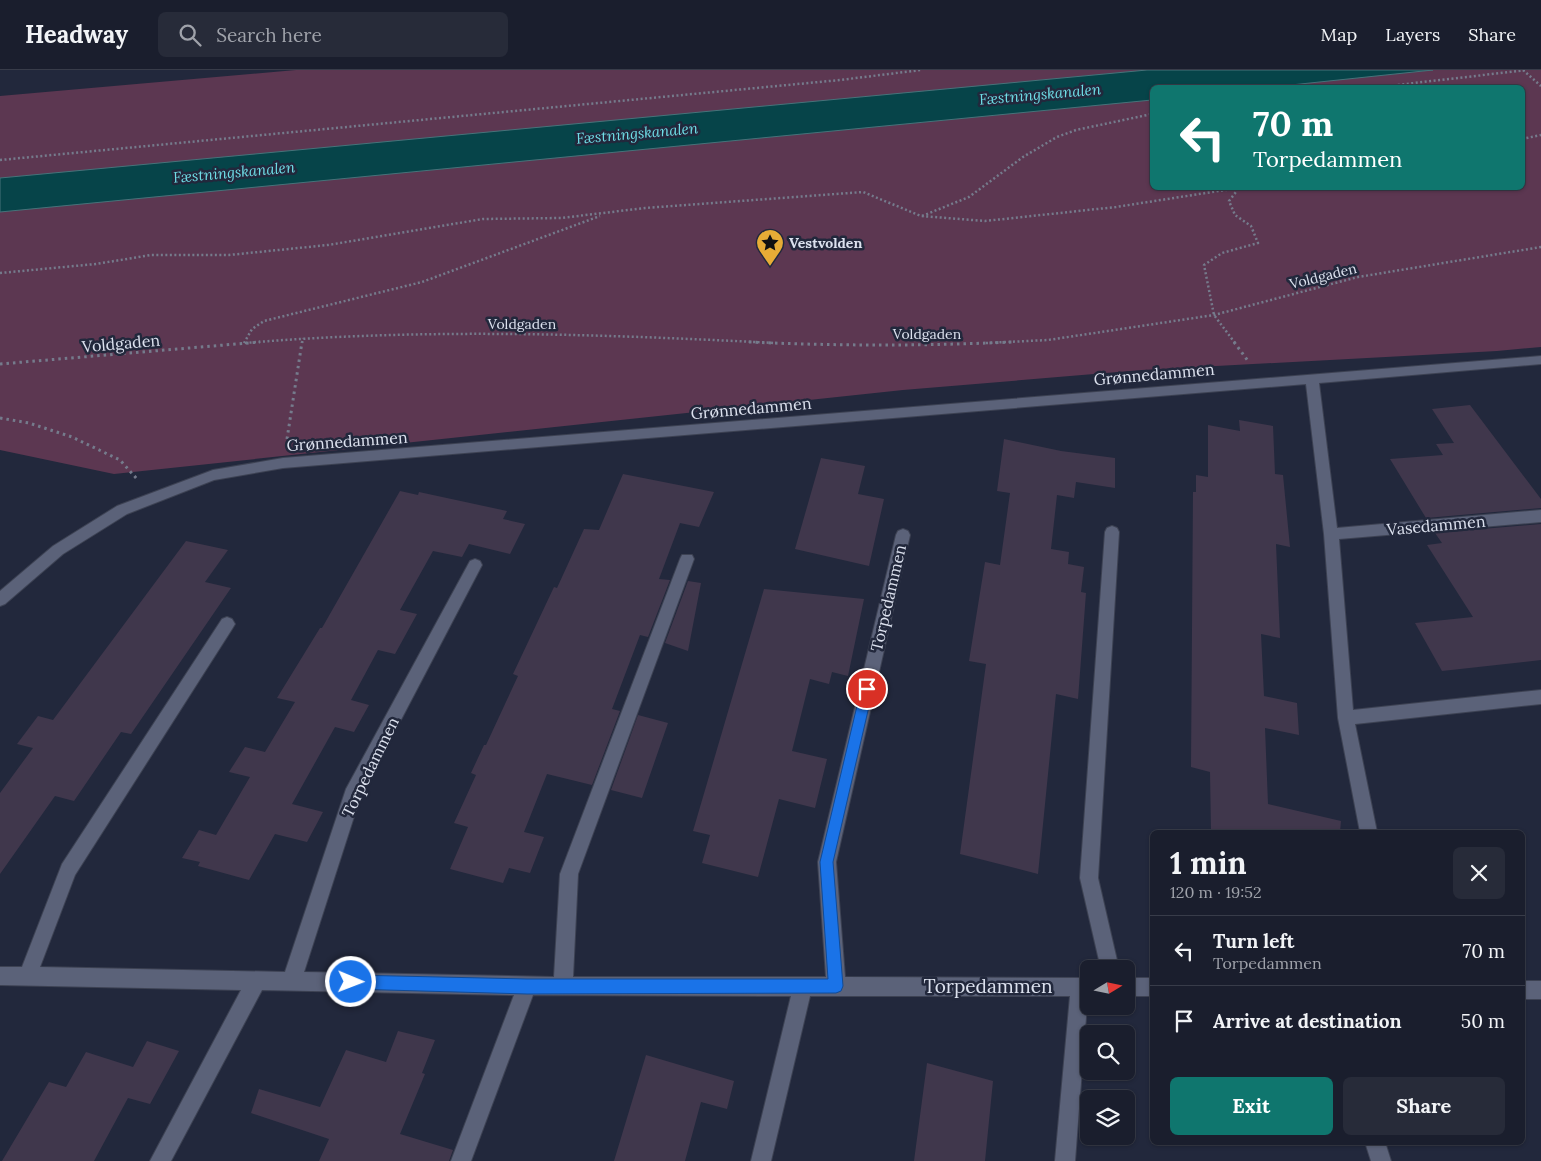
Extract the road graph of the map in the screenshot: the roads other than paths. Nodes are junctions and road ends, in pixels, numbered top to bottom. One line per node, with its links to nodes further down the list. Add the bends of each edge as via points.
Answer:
1 (1541, 360): 2 (street, Grønnedammen)
2 (1312, 378): 6 (street); 9 (street, Grønnedammen, via 283,463 213,475 122,510 58,550)
3 (1541, 516): 6 (street, Vasedammen)
4 (1112, 532): 14 (street, via 1089,878)
5 (903, 534): 21 (street, Torpedammen, via 827,862)
6 (1331, 534): 12 (street)
7 (687, 559): 19 (street, via 569,874)
8 (475, 565): 18 (street, Torpedammen, via 352,795)
9 (0, 600)
10 (227, 624): 15 (street, via 68,870)
11 (1541, 697): 12 (street)
12 (1346, 718): 13 (street)
13 (1369, 830)
14 (1108, 960)
15 (28, 975): 16 (street, Torpedammen); 17 (street, Torpedammen)
16 (0, 976)
17 (257, 980): 18 (street, Torpedammen); 30 (street)
18 (292, 980): 20 (street, Torpedammen)
19 (563, 985): 20 (street, Torpedammen); 22 (street, Torpedammen)
20 (527, 986): 31 (street)
21 (836, 986): 22 (street, Torpedammen); 23 (street, Torpedammen)
22 (803, 987): 32 (street)
23 (1080, 987)
24 (1135, 987): 25 (street)
25 (1150, 988)
26 (1525, 990): 27 (street)
27 (1541, 990)
28 (1082, 1015): 33 (street, Torpedammen)
29 (1376, 1145): 34 (street)
30 (160, 1161)
31 (461, 1161)
32 (761, 1161)
33 (1066, 1161)
34 (1381, 1161)

